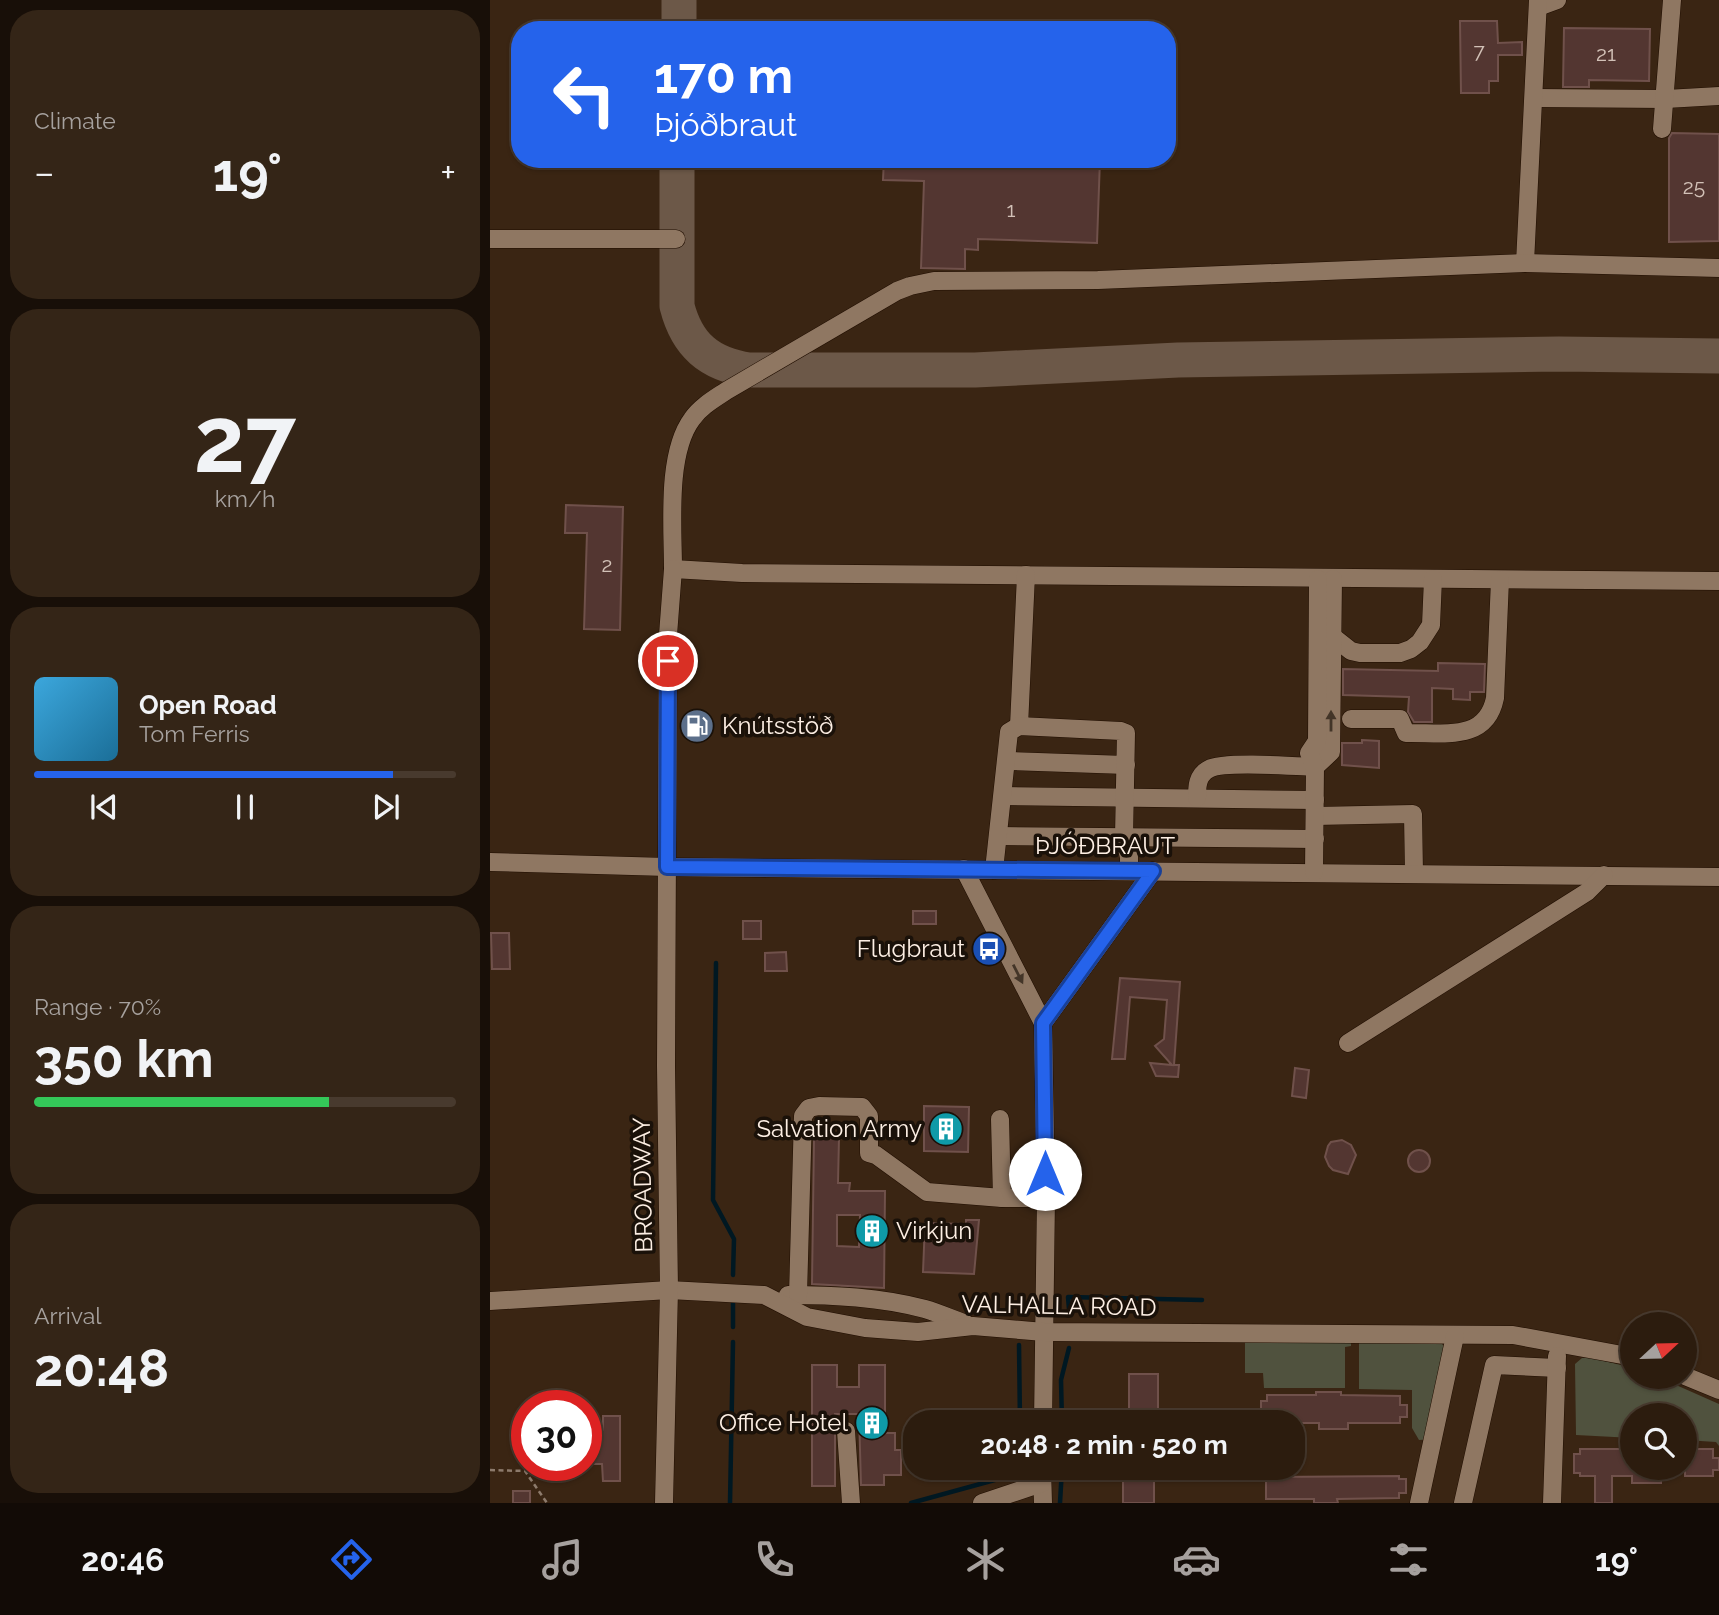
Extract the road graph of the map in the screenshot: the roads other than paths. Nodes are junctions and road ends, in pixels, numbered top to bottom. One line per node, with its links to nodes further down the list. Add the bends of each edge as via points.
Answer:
1 (1557, 0): 3 (street)
2 (1672, 0): 6 (street)
3 (1538, 3): 5 (street)
4 (1719, 96): 6 (street)
5 (1535, 98): 6 (street); 10 (street)
6 (1666, 99): 7 (street)
7 (1662, 129)
8 (490, 239): 9 (street)
9 (676, 239)
10 (1525, 263): 11 (street, BROADWAY); 12 (street, BROADWAY, via 1098,280 955,279 909,286 726,391 691,420 677,451)
11 (1719, 268)
12 (673, 569): 13 (street); 33 (street, BROADWAY, via 668,635)
13 (1026, 575): 14 (street); 21 (street)
14 (1325, 579): 15 (street); 18 (street); 19 (street)
15 (1433, 579): 16 (street); 19 (street, via 1431,625 1411,649 1360,653)
16 (1500, 580): 17 (street); 20 (street, via 1495,698 1482,724 1464,732 1406,733 1400,719)
17 (1719, 581)
18 (1318, 622): 19 (street); 24 (street, via 1317,741 1309,753)
19 (1332, 639): 24 (street, one-way to 19, via 1331,752)
20 (1351, 719)
21 (1019, 726): 22 (street, via 1009,732); 23 (street, via 1121,731 1127,738)
22 (1007, 761): 23 (street); 25 (street)
23 (1126, 765): 26 (street)
24 (1315, 767): 27 (street, via 1217,766 1202,774); 28 (street)
25 (1003, 796): 26 (street); 29 (street)
26 (1125, 797): 27 (street); 30 (street)
27 (1197, 798): 28 (street)
28 (1315, 808): 31 (street); 39 (street, via 1413,814)
29 (998, 836): 30 (street); 35 (street)
30 (1124, 837): 31 (street); 36 (street)
31 (1314, 839): 38 (street)
32 (490, 862): 33 (street, ÞJÓÐBRAUT)
33 (667, 867): 34 (street, ÞJÓÐBRAUT); 47 (street, BROADWAY)
34 (964, 869): 35 (street, ÞJÓÐBRAUT); 42 (street, one-way to 42)
35 (995, 870): 36 (street, ÞJÓÐBRAUT)
36 (1129, 871): 37 (street, ÞJÓÐBRAUT)
37 (1153, 871): 38 (street, ÞJÓÐBRAUT); 42 (street)
38 (1314, 872): 39 (street, ÞJÓÐBRAUT)
39 (1414, 873): 40 (street, ÞJÓÐBRAUT)
40 (1604, 875): 41 (street, ÞJÓÐBRAUT); 43 (street, via 1587,892)
41 (1719, 877)
42 (1043, 1023): 46 (street)
43 (1348, 1043)
44 (1000, 1119): 45 (street)
45 (1002, 1198): 46 (street); 49 (street, via 927,1192 869,1153 869,1116 862,1107 810,1108 803,1116)
46 (1046, 1198): 52 (street)
47 (669, 1290): 48 (street, VALHALLA ROAD); 50 (street, VALHALLA ROAD); 63 (street, BROADWAY)
48 (764, 1295): 49 (street); 51 (street, VALHALLA ROAD, via 807,1317 865,1328 918,1332)
49 (799, 1295): 51 (street, via 878,1300 925,1309)
50 (490, 1301)
51 (973, 1326): 52 (street, VALHALLA ROAD)
52 (1044, 1332): 53 (street, VALHALLA ROAD); 59 (street)
53 (1455, 1336): 54 (street, VALHALLA ROAD, via 1514,1335); 67 (street)
54 (1557, 1343): 55 (street, VALHALLA ROAD); 56 (street)
55 (1620, 1355)
56 (1556, 1368): 68 (street, via 1494,1365); 69 (street)
57 (1698, 1381): 58 (street)
58 (1719, 1390)
59 (1043, 1410)
60 (846, 1431): 64 (street)
61 (1031, 1480): 65 (street)
62 (1042, 1480): 66 (street)
63 (664, 1503)
64 (851, 1503)
65 (982, 1503)
66 (1042, 1503)
67 (1419, 1503)
68 (1463, 1503)
69 (1552, 1503)

